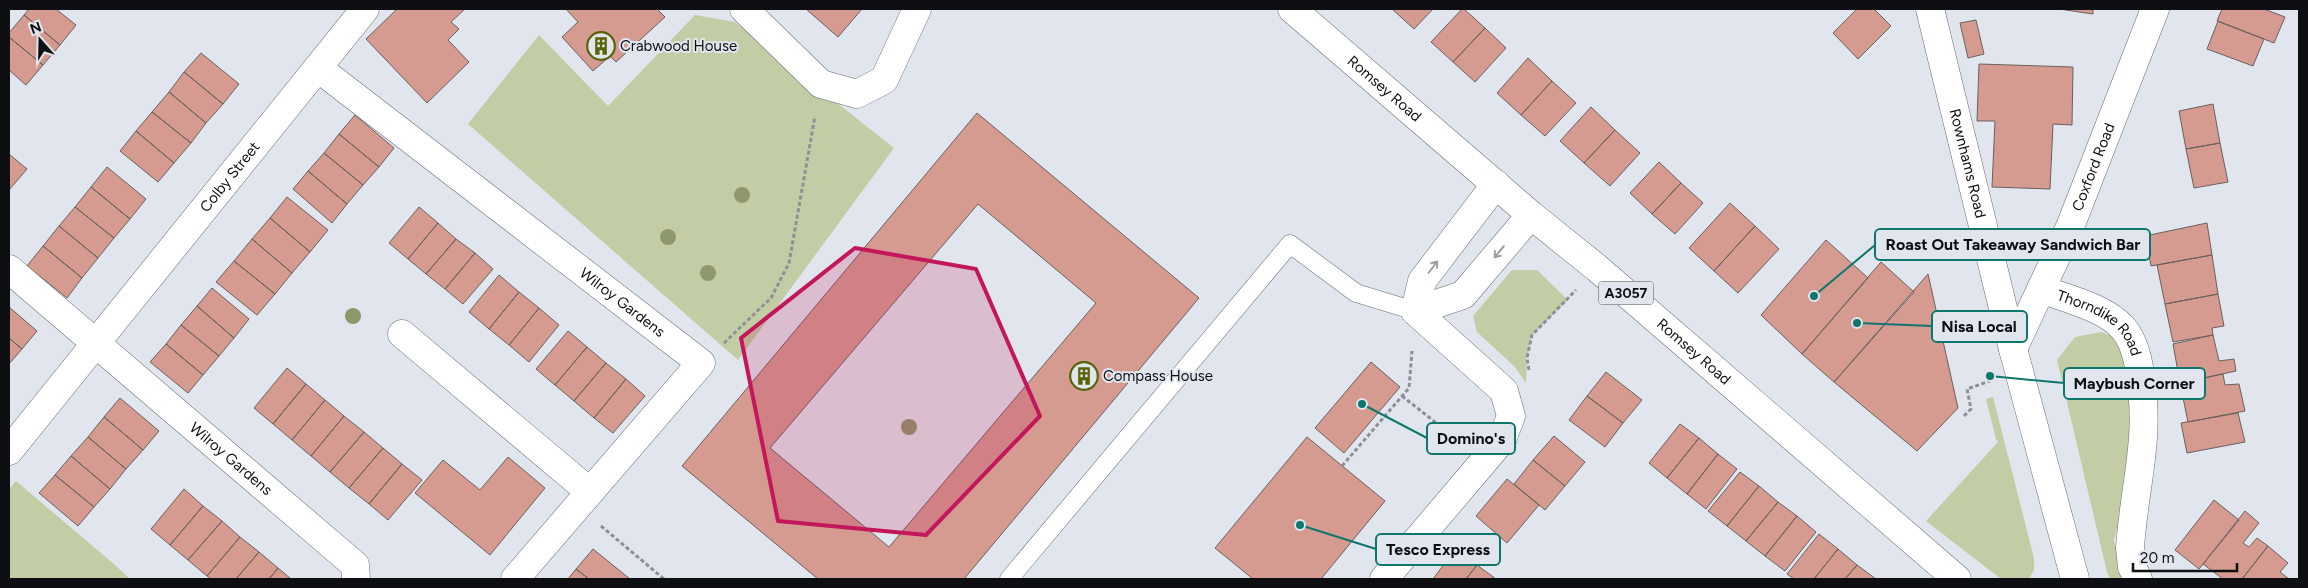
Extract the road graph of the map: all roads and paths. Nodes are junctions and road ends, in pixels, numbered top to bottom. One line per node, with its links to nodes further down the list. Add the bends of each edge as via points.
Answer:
1 (365, 9): 7 (street, Colby Street)
2 (744, 9): 8 (street)
3 (917, 9): 8 (street, via 884,80 857,94)
4 (1292, 9): 9 (street, Romsey Road / A3057)
5 (1930, 9): 17 (street, Rownhams Road)
6 (2155, 9): 12 (street, Coxford Road, via 2070,227)
7 (318, 68): 16 (street, Colby Street); 18 (street, Wilroy Gardens)
8 (821, 84): 18 (path, via 789,263 771,298)
9 (1496, 184): 10 (street, Romsey Road / A3057); 14 (street, one-way to 9, via 1422,281)
10 (1531, 215): 14 (street, one-way to 14, via 1463,295); 32 (street, Romsey Road / A3057, via 1605,274)
11 (9, 269): 16 (street)
12 (2041, 289): 17 (street, Coxford Road); 34 (street, Thorndike Road, via 2107,316 2123,328 2133,344 2143,393 2145,427 2130,548 2132,567)
13 (1568, 300): 19 (path, via 1532,335 1527,358)
14 (1414, 311): 21 (path, via 1409,388); 30 (lane, via 1356,293 1290,244); 31 (street, via 1504,391 1512,416 1502,440)
15 (402, 334): 26 (street)
16 (96, 344): 24 (street, Colby Street); 27 (street, Wilroy Gardens, via 356,565)
17 (2013, 349): 33 (street, Rownhams Road)
18 (701, 363): 26 (street)
19 (1530, 376)
20 (1987, 382): 22 (path, via 1967,389 1971,409)
21 (1402, 396): 23 (path); 25 (path)
22 (1964, 416)
23 (1458, 440)
24 (9, 450)
25 (1342, 466)
26 (584, 499): 28 (street); 29 (path)
27 (356, 579)
28 (516, 579)
29 (664, 579)
30 (1009, 579)
31 (1384, 579)
32 (1956, 579)
33 (2075, 579)
34 (2138, 579)

